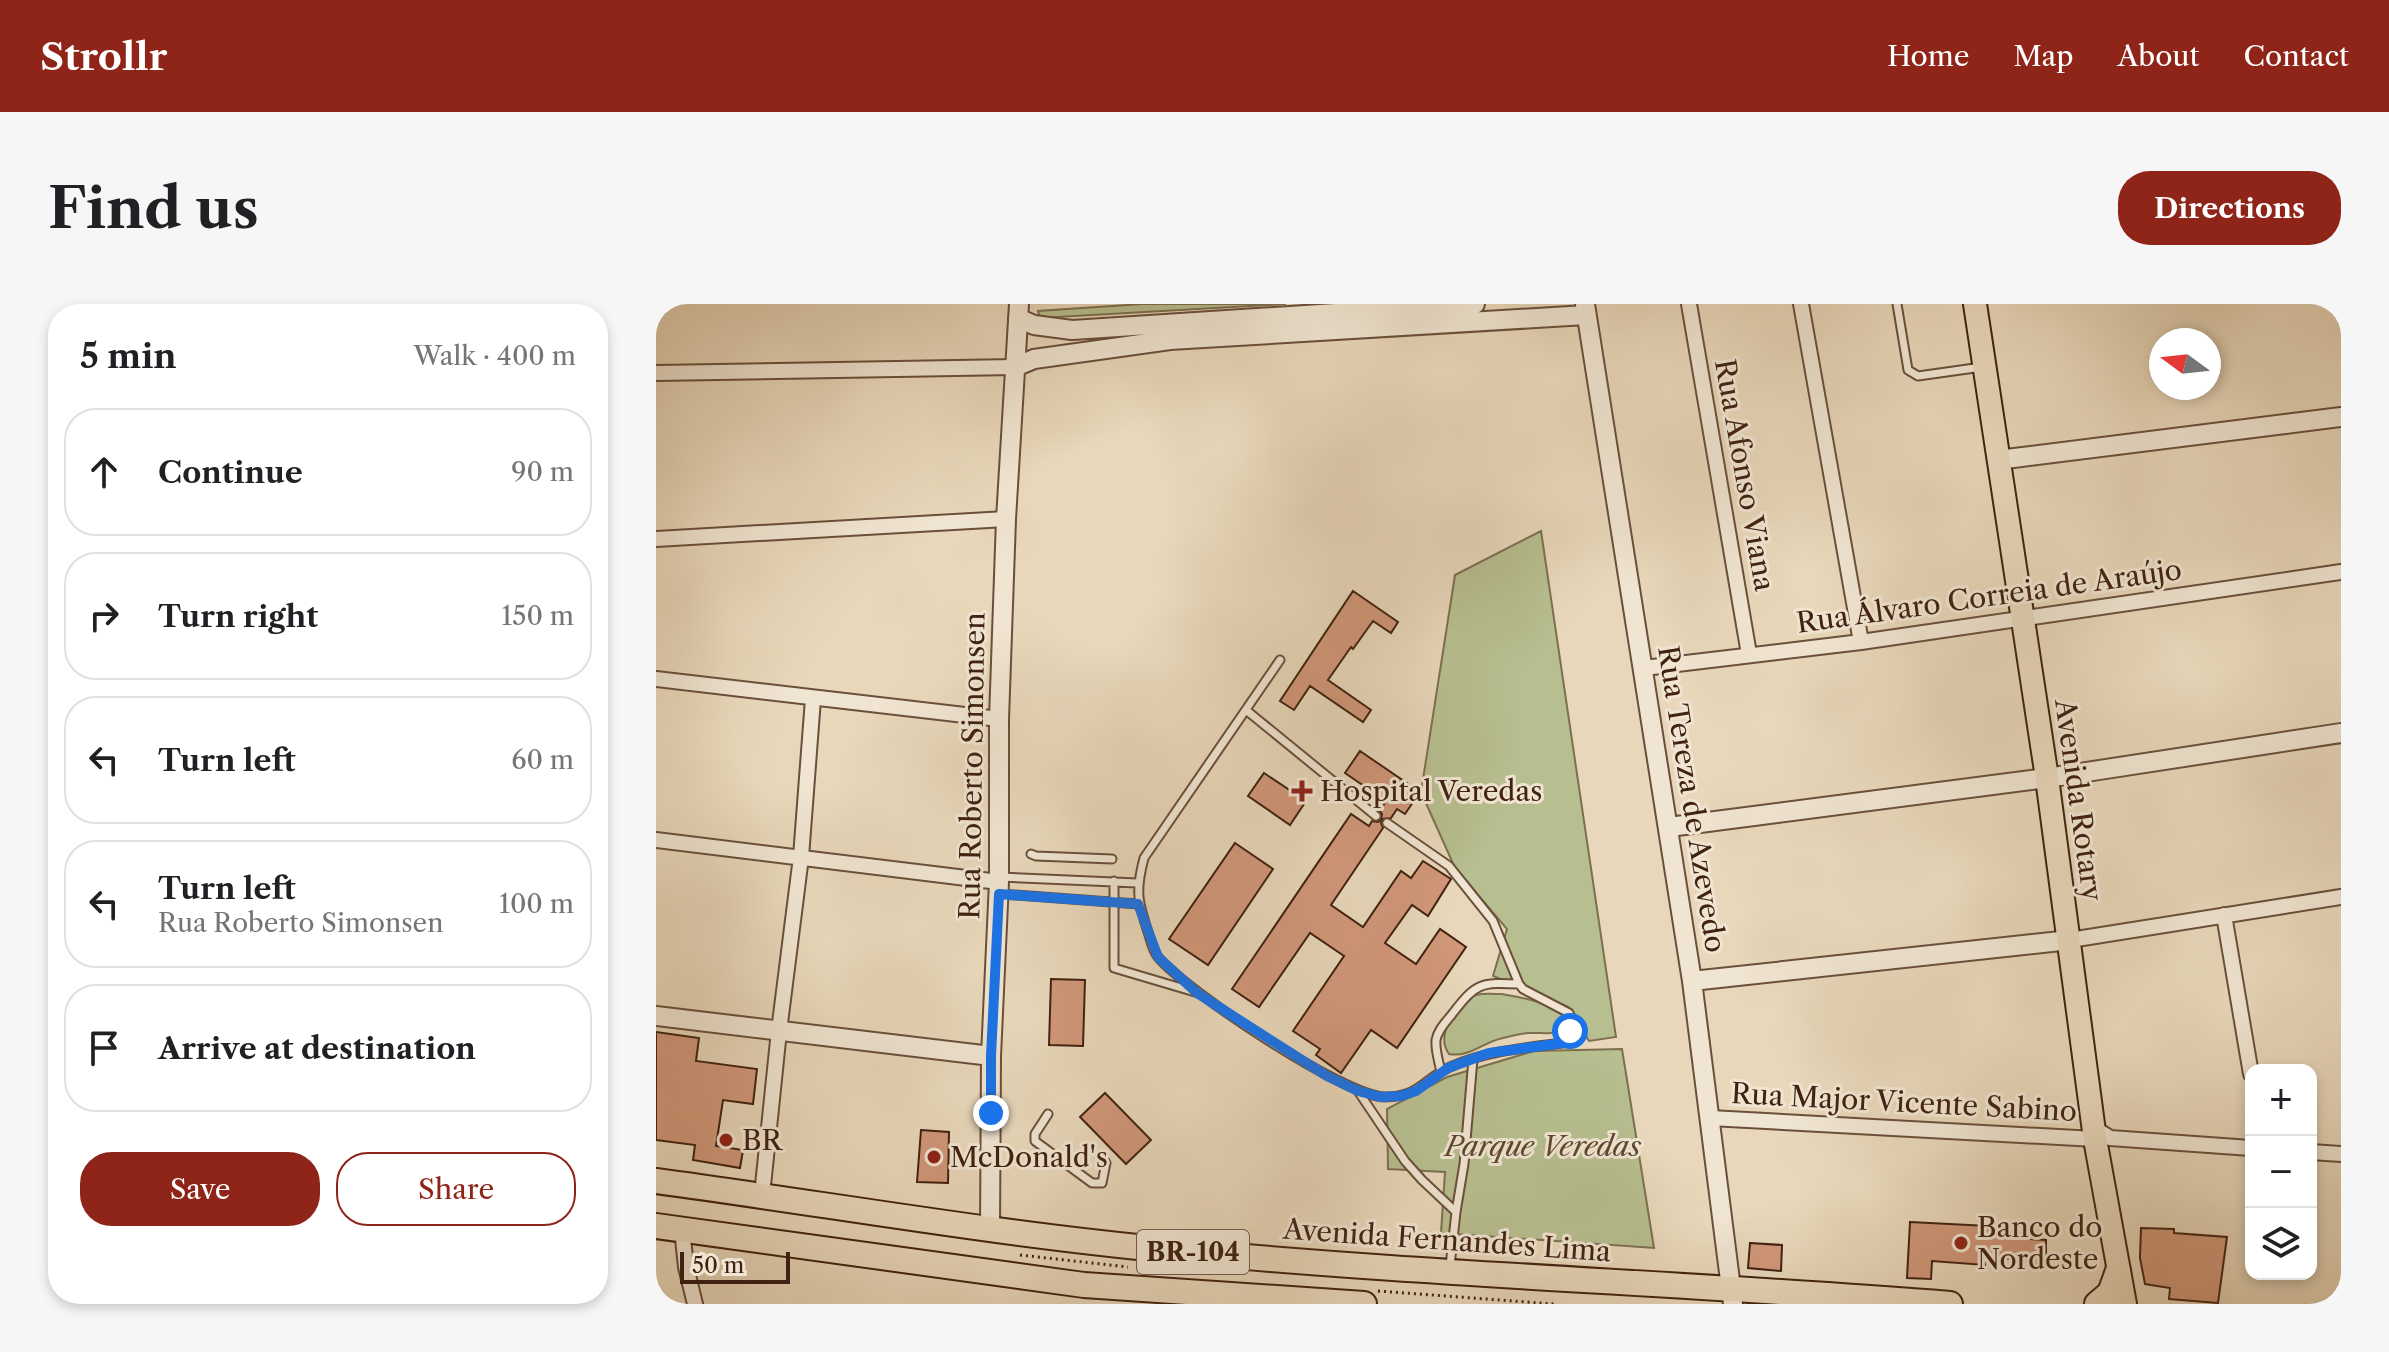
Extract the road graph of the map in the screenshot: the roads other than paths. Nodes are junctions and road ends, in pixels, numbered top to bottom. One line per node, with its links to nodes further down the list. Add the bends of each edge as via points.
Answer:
1 (1475, 304): 7 (street, via 1072,330 1034,325)
2 (1689, 304): 18 (street, Rua Afonso Viana)
3 (1801, 304): 17 (street)
4 (1897, 304): 9 (lane, via 1912,374)
5 (1975, 304): 9 (main road, Avenida Rotary)
6 (1585, 309): 8 (street, via 1170,340 1034,359); 20 (street, Rua Tereza de Azevedo)
7 (1018, 311): 8 (street, Rua Roberto Simonsen)
8 (1015, 367): 10 (street); 13 (street, Rua Roberto Simonsen)
9 (1984, 367): 12 (main road, Avenida Rotary)
10 (656, 373)
11 (2341, 417): 12 (street)
12 (1998, 460): 16 (main road, Avenida Rotary)
13 (1006, 519): 14 (street); 24 (street, Rua Roberto Simonsen)
14 (656, 539)
15 (2341, 572): 16 (street, Rua Álvaro Correia de Araújo)
16 (2022, 619): 17 (street, Rua Álvaro Correia de Araújo); 26 (main road, Avenida Rotary)
17 (1861, 642): 18 (street, Rua Álvaro Correia de Araújo)
18 (1749, 654): 20 (street, Rua Álvaro Correia de Araújo)
19 (1280, 660): 23 (lane)
20 (1644, 668): 29 (street, Rua Tereza de Azevedo)
21 (656, 679): 22 (street)
22 (813, 699): 24 (street); 32 (street)
23 (1246, 710): 27 (lane); 35 (lane, via 1144,858)
24 (999, 719): 36 (street, Rua Roberto Simonsen)
25 (2341, 733): 26 (street)
26 (2047, 778): 29 (street); 41 (main road, Avenida Rotary)
27 (1376, 816)
28 (1387, 823): 43 (lane, via 1449,866 1493,921)
29 (1669, 827): 42 (street, Rua Tereza de Azevedo)
30 (656, 840): 32 (street)
31 (1031, 854): 33 (lane)
32 (801, 857): 36 (street); 46 (street)
33 (1112, 859)
34 (1114, 881): 35 (lane); 36 (lane); 38 (lane)
35 (1137, 883): 39 (lane)
36 (999, 884): 38 (lane); 47 (street, Rua Roberto Simonsen)
37 (2341, 897): 40 (street)
38 (1115, 903): 39 (lane); 44 (lane, via 1114,968)
39 (1138, 904): 44 (lane, via 1158,957)
40 (2224, 915): 41 (street); 49 (street)
41 (2070, 940): 42 (street); 54 (main road, Avenida Rotary)
42 (1692, 981): 53 (street, Rua Tereza de Azevedo)
43 (1519, 984): 48 (lane, via 1569,1013 1567,1038 1563,1043); 50 (lane, via 1469,991 1436,1039)
44 (1197, 993): 51 (lane)
45 (656, 1016): 46 (street)
46 (779, 1031): 47 (street); 62 (street)
47 (991, 1056): 66 (street, Rua Roberto Simonsen)
48 (1473, 1059): 50 (lane); 63 (lane)
49 (2249, 1064)
50 (1441, 1072): 51 (lane, via 1401,1096)
51 (1358, 1091): 63 (lane, via 1405,1161)
52 (1048, 1114): 59 (lane, via 1035,1141 1092,1183 1102,1183)
53 (1710, 1118): 54 (street, Rua Major Vicente Sabino); 70 (street, Rua Tereza de Azevedo)
54 (2094, 1133): 55 (street, Rua Major Vicente Sabino); 60 (main road, Avenida Rotary)
55 (2131, 1141): 56 (street, Rua Major Vicente Sabino); 60 (street, Rua Major Vicente Sabino, via 2109,1146)
56 (2245, 1148)
57 (2317, 1152): 58 (street)
58 (2341, 1154)
59 (1103, 1158)
60 (2100, 1166): 67 (main road, Avenida Rotary)
61 (656, 1181): 62 (highway, Avenida Fernandes Lima / BR-104)
62 (762, 1195): 66 (highway, Avenida Fernandes Lima / BR-104)
63 (1456, 1212): 68 (lane)
64 (656, 1226): 65 (highway, BR-104)
65 (682, 1229): 69 (highway, BR-104); 72 (street)
66 (990, 1230): 68 (highway, Avenida Fernandes Lima / BR-104)
67 (2118, 1271): 75 (highway, via 2110,1293); 76 (main road, Avenida Rotary)
68 (1450, 1272): 70 (highway, Avenida Fernandes Lima / BR-104)
69 (1084, 1294): 71 (highway, BR-104)
70 (1733, 1296): 74 (highway, Avenida Fernandes Lima / BR-104)
71 (1242, 1300): 73 (highway, BR-104)
72 (695, 1304)
73 (1364, 1304)
74 (1950, 1304)
75 (2097, 1304)
76 (2125, 1304)

